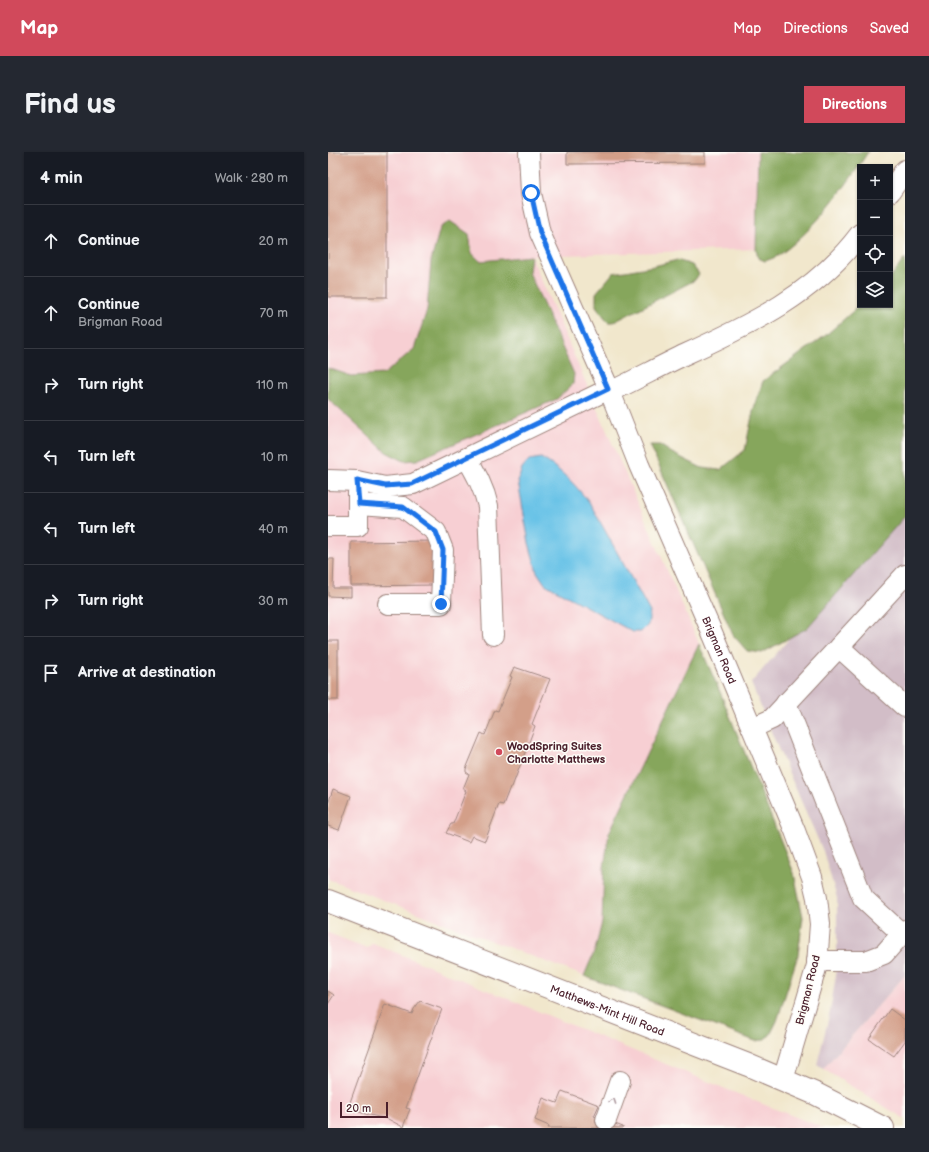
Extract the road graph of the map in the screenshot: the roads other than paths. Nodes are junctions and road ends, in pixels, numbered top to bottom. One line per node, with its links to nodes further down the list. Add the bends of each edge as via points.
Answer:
1 (528, 152): 5 (street, Brigman Road, via 531,193 540,208 540,233)
2 (905, 170): 3 (street)
3 (893, 188)
4 (858, 236): 5 (street, via 818,279 774,310 726,336)
5 (609, 390): 6 (street); 17 (street, Brigman Road)
6 (467, 458): 8 (street, via 412,484 385,486); 13 (street, via 480,480 488,506)
7 (328, 480): 8 (street)
8 (357, 480): 9 (street)
9 (359, 504): 10 (street, via 358,526); 12 (street, via 403,507 436,532 443,550 441,604)
10 (328, 526)
11 (905, 575): 14 (street)
12 (388, 604)
13 (493, 635)
14 (839, 647): 15 (street); 16 (street)
15 (786, 703): 17 (street, via 772,719); 19 (street, via 863,898)
16 (905, 707)
17 (752, 728): 20 (street, Brigman Road, via 812,877 820,924)
18 (328, 901): 21 (main road, Matthews-Mint Hill Road)
19 (903, 932): 20 (street, via 884,954 866,961)
20 (817, 961): 21 (street, Brigman Road, via 812,986)
21 (783, 1080): 24 (main road, Matthews-Mint Hill Road)
22 (620, 1082): 23 (street, one-way to 22)
23 (606, 1120)
24 (883, 1128)

